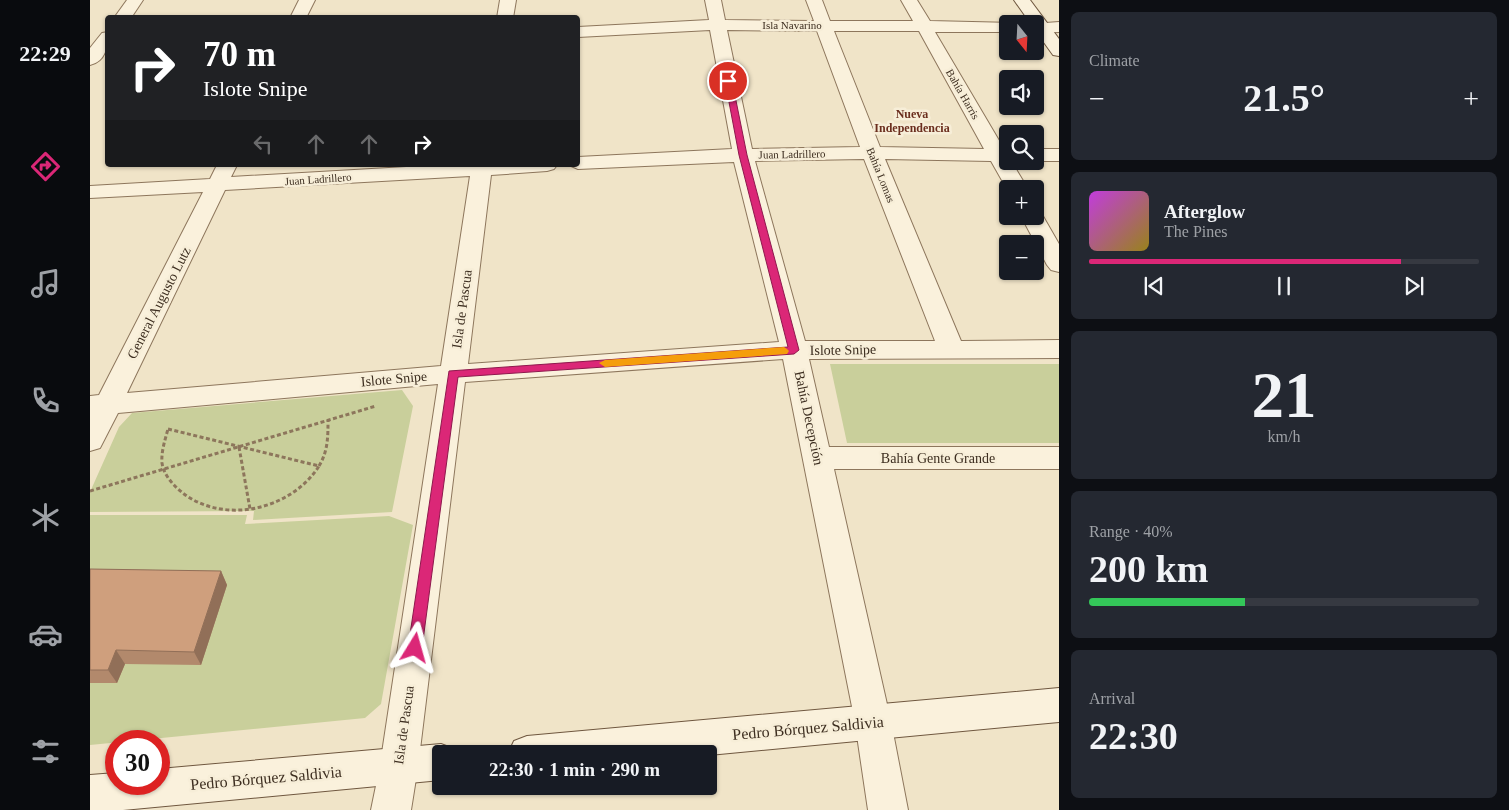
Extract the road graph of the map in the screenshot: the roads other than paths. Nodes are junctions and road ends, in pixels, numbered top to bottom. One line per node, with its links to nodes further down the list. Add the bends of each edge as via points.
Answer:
1 (136, 0): 8 (street)
2 (307, 0): 9 (street)
3 (508, 0): 10 (street)
4 (814, 0): 12 (street, Bahía Lomas)
5 (909, 0): 13 (street, Bahía Harris)
6 (1022, 0): 11 (street)
7 (715, 13): 12 (street, Isla Navarino); 17 (street, Isla Navarino); 24 (street, Bahía Decepción)
8 (124, 15)
9 (300, 15)
10 (506, 15)
11 (1031, 15)
12 (824, 26): 13 (street, Isla Navarino); 23 (street, Bahía Lomas)
13 (923, 26): 14 (street, Isla Navarino); 22 (street, Bahía Harris)
14 (999, 27)
15 (1059, 27): 16 (street)
16 (1044, 28)
17 (580, 32)
18 (1044, 35): 20 (street)
19 (105, 42): 21 (street)
20 (1059, 51)
21 (95, 58)
22 (999, 150)
23 (872, 153): 24 (street, Juan Ladrillero); 25 (street, Juan Ladrillero); 34 (street, Bahía Lomas)
24 (743, 155): 28 (street, Juan Ladrillero); 36 (street, Bahía Decepción)
25 (999, 155)
26 (1044, 155): 27 (street)
27 (1059, 156)
28 (580, 163)
29 (482, 167): 30 (street, Juan Ladrillero); 37 (street, Isla de Pascua)
30 (222, 176): 31 (street, Juan Ladrillero); 38 (street, General Augusto Lutz)
31 (90, 192)
32 (1037, 225): 33 (street)
33 (1059, 264)
34 (950, 348): 35 (street, Islote Snipe); 36 (street, Islote Snipe)
35 (1059, 349)
36 (794, 350): 37 (street, Islote Snipe); 40 (street, Bahía Decepción)
37 (453, 374): 38 (street, Islote Snipe); 46 (street, Isla de Pascua)
38 (99, 406): 39 (street, General Augusto Lutz)
39 (90, 441)
40 (817, 458): 41 (street, Bahía Gente Grande); 43 (street, Bahía Decepción)
41 (1059, 458)
42 (1059, 705): 43 (street, Pedro Bórquez Saldivia)
43 (873, 722): 44 (street, Pedro Bórquez Saldivia); 49 (street, Bahía Decepción)
44 (624, 745)
45 (432, 763): 46 (street, Pedro Bórquez Saldivia)
46 (399, 766): 47 (street, Pedro Bórquez Saldivia); 48 (street, Isla de Pascua)
47 (90, 794)
48 (391, 810)
49 (888, 810)

